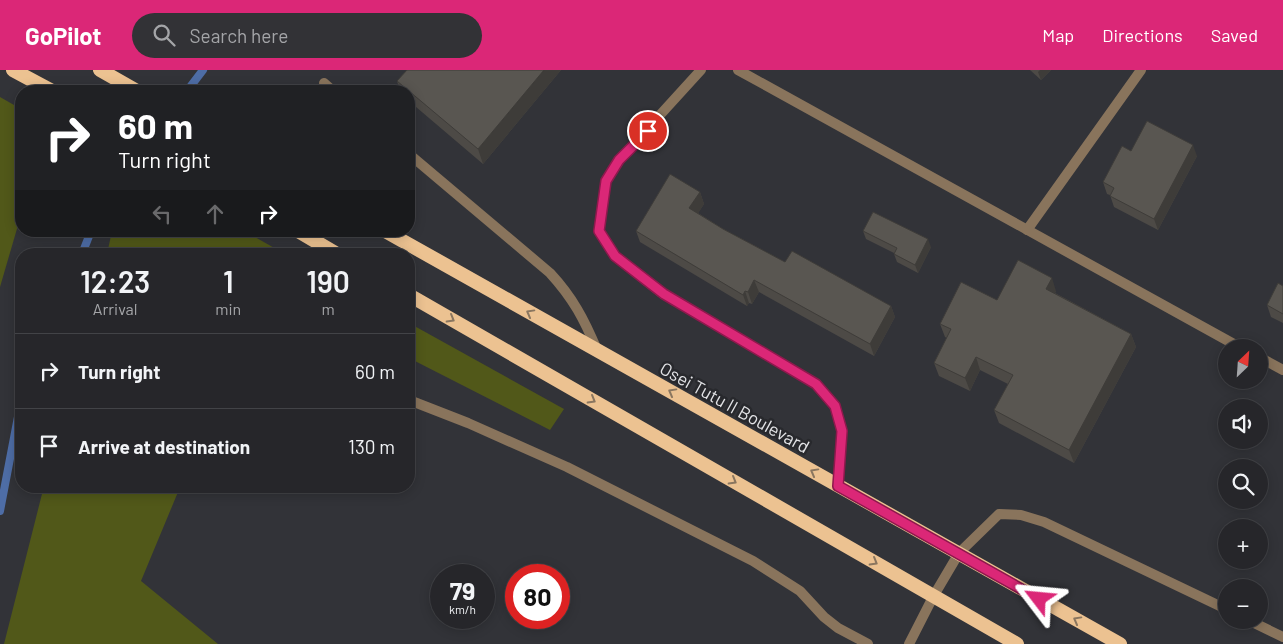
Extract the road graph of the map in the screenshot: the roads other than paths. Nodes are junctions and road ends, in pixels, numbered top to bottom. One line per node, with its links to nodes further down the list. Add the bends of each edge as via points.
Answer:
1 (13, 70): 7 (highway)
2 (100, 70): 8 (highway)
3 (701, 70): 21 (street, via 619,160 606,181 599,231 615,256 664,294 816,384 835,406 842,431)
4 (738, 70): 11 (street)
5 (1141, 70): 11 (street)
6 (324, 83): 9 (street)
7 (41, 85)
8 (126, 85)
9 (326, 85)
10 (415, 159): 17 (street, via 555,278 583,315)
11 (1027, 230): 16 (street)
12 (308, 237): 14 (highway)
13 (396, 237): 17 (highway, Osei Tutu II Boulevard, one-way to 13)
14 (327, 248)
15 (415, 298): 23 (highway, one-way to 23)
16 (1226, 339)
17 (597, 350): 21 (highway, Osei Tutu II Boulevard, one-way to 17)
18 (1268, 362): 19 (street)
19 (1283, 370)
20 (415, 402): 27 (street, via 567,467 753,561 800,591 838,628)
21 (838, 486): 22 (highway, Osei Tutu II Boulevard)
22 (959, 553): 23 (street); 24 (street, via 999,514 1020,515 1044,522); 30 (highway, Osei Tutu II Boulevard, one-way to 22)
23 (933, 596): 28 (street); 29 (highway)
24 (1218, 606)
25 (1267, 629): 26 (street)
26 (1283, 637)
27 (868, 644)
28 (909, 644)
29 (1017, 644)
30 (1120, 644)

